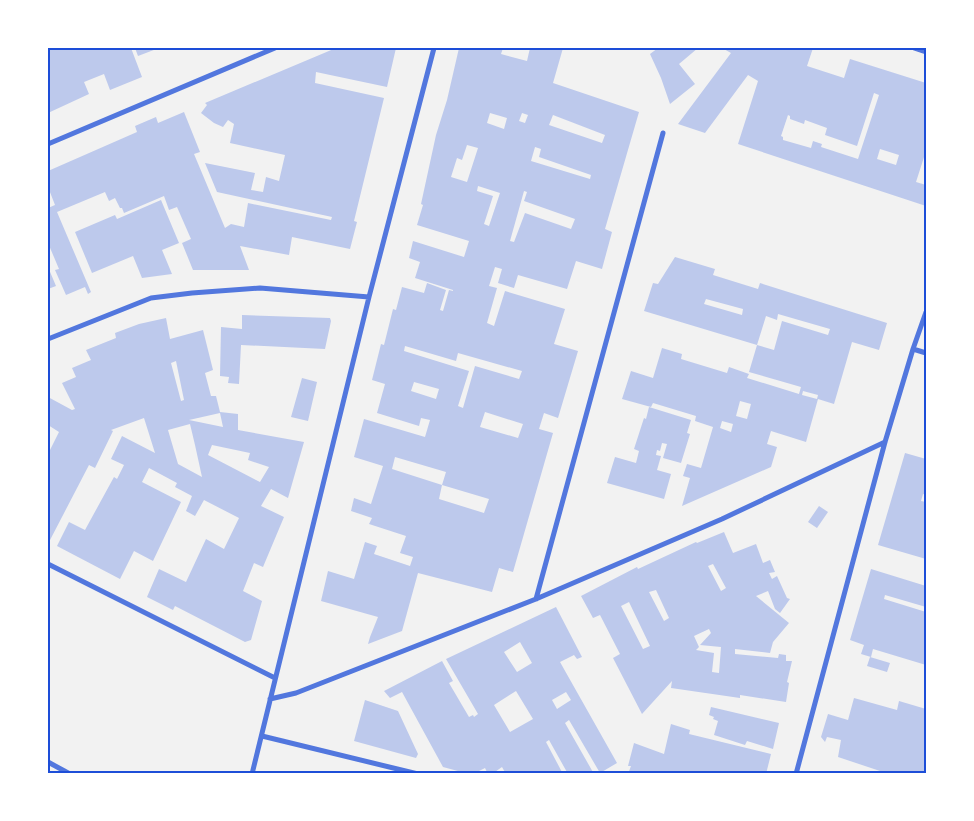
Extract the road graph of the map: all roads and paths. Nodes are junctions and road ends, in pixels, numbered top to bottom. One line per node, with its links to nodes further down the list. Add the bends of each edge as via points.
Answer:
1 (275, 48): 6 (street)
2 (434, 48): 7 (street)
3 (914, 48): 4 (street)
4 (926, 52)
5 (663, 132): 14 (street)
6 (48, 144)
7 (369, 297): 9 (street, via 260,288 192,292 151,298); 15 (street)
8 (926, 312): 10 (street)
9 (48, 339)
10 (913, 349): 11 (street); 12 (street)
11 (926, 353)
12 (885, 442): 14 (street, via 722,519); 19 (street)
13 (48, 564): 15 (street)
14 (536, 599): 16 (street, via 296,693)
15 (275, 678): 16 (street)
16 (270, 699): 17 (street)
17 (262, 736): 21 (street); 22 (street)
18 (48, 762): 20 (street)
19 (798, 773)
20 (70, 774)
21 (252, 774)
22 (418, 774)

